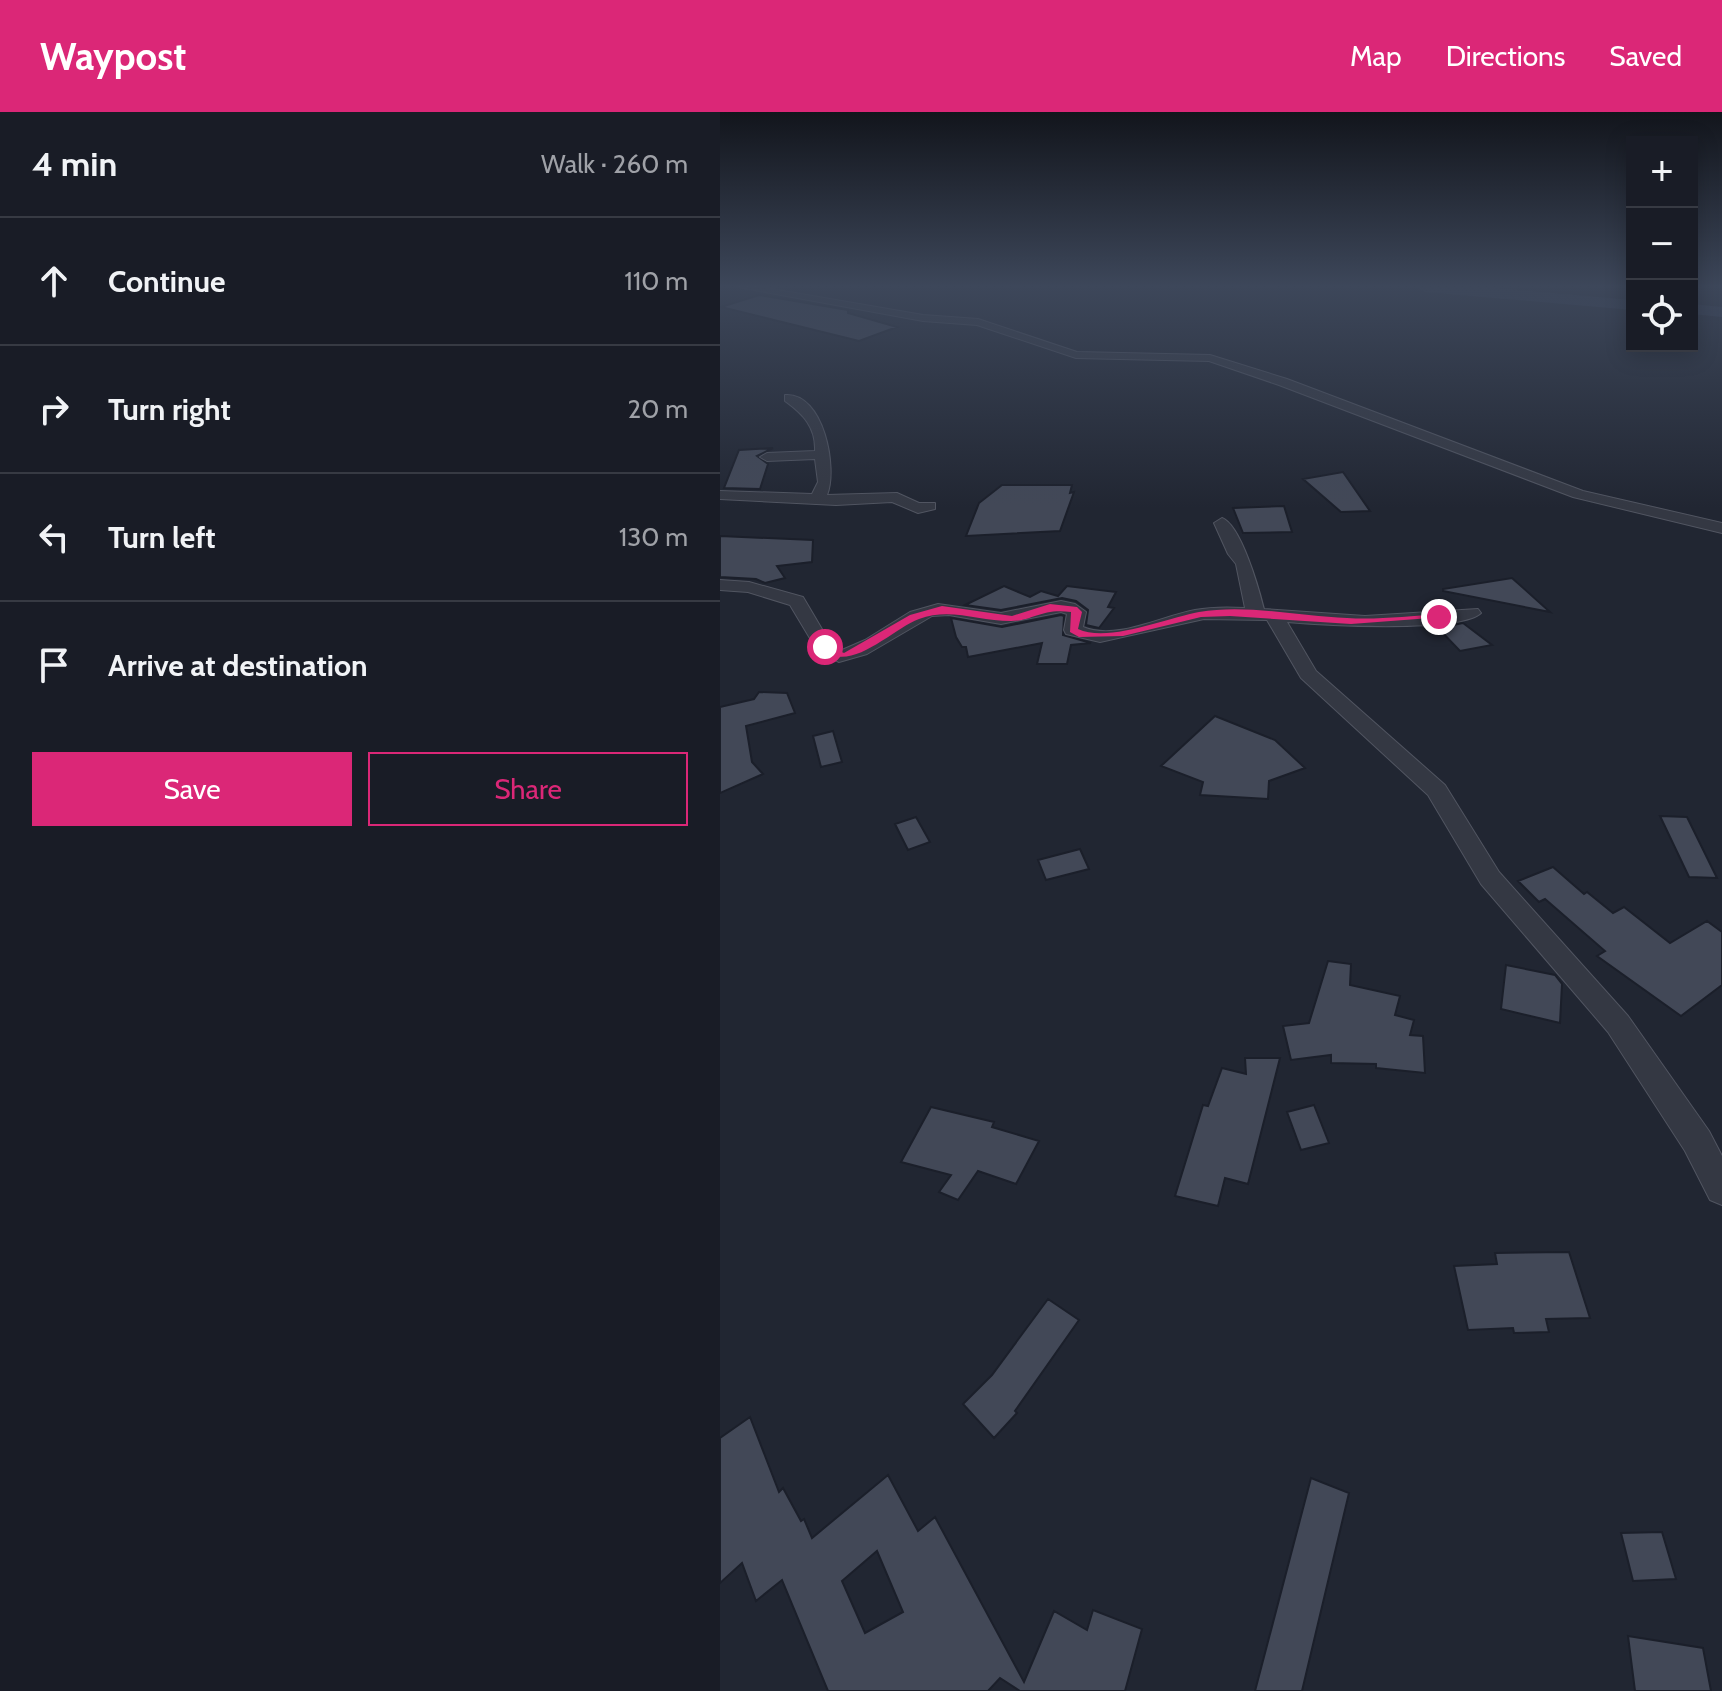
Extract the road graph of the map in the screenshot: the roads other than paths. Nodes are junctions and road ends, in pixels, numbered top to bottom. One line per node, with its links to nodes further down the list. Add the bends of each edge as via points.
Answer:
1 (1218, 361): 9 (street, via 1578,494)
2 (789, 398): 3 (street, via 814,422 822,441)
3 (820, 455): 4 (street); 6 (street, via 825,482)
4 (767, 457)
5 (720, 495): 6 (street)
6 (818, 499): 7 (street, via 897,497 918,508)
7 (930, 506)
8 (1222, 523): 12 (street)
9 (1722, 528)
10 (720, 585): 12 (street, via 797,601 825,647 839,656 913,617 942,609 1013,618 1050,606 1074,609 1073,630 1091,635 1123,634 1201,615)
11 (1472, 613): 12 (street, via 1351,621)
12 (1265, 615): 13 (street, via 1308,674 1437,790 1490,878 1618,1024 1697,1141)
13 (1722, 1189)

